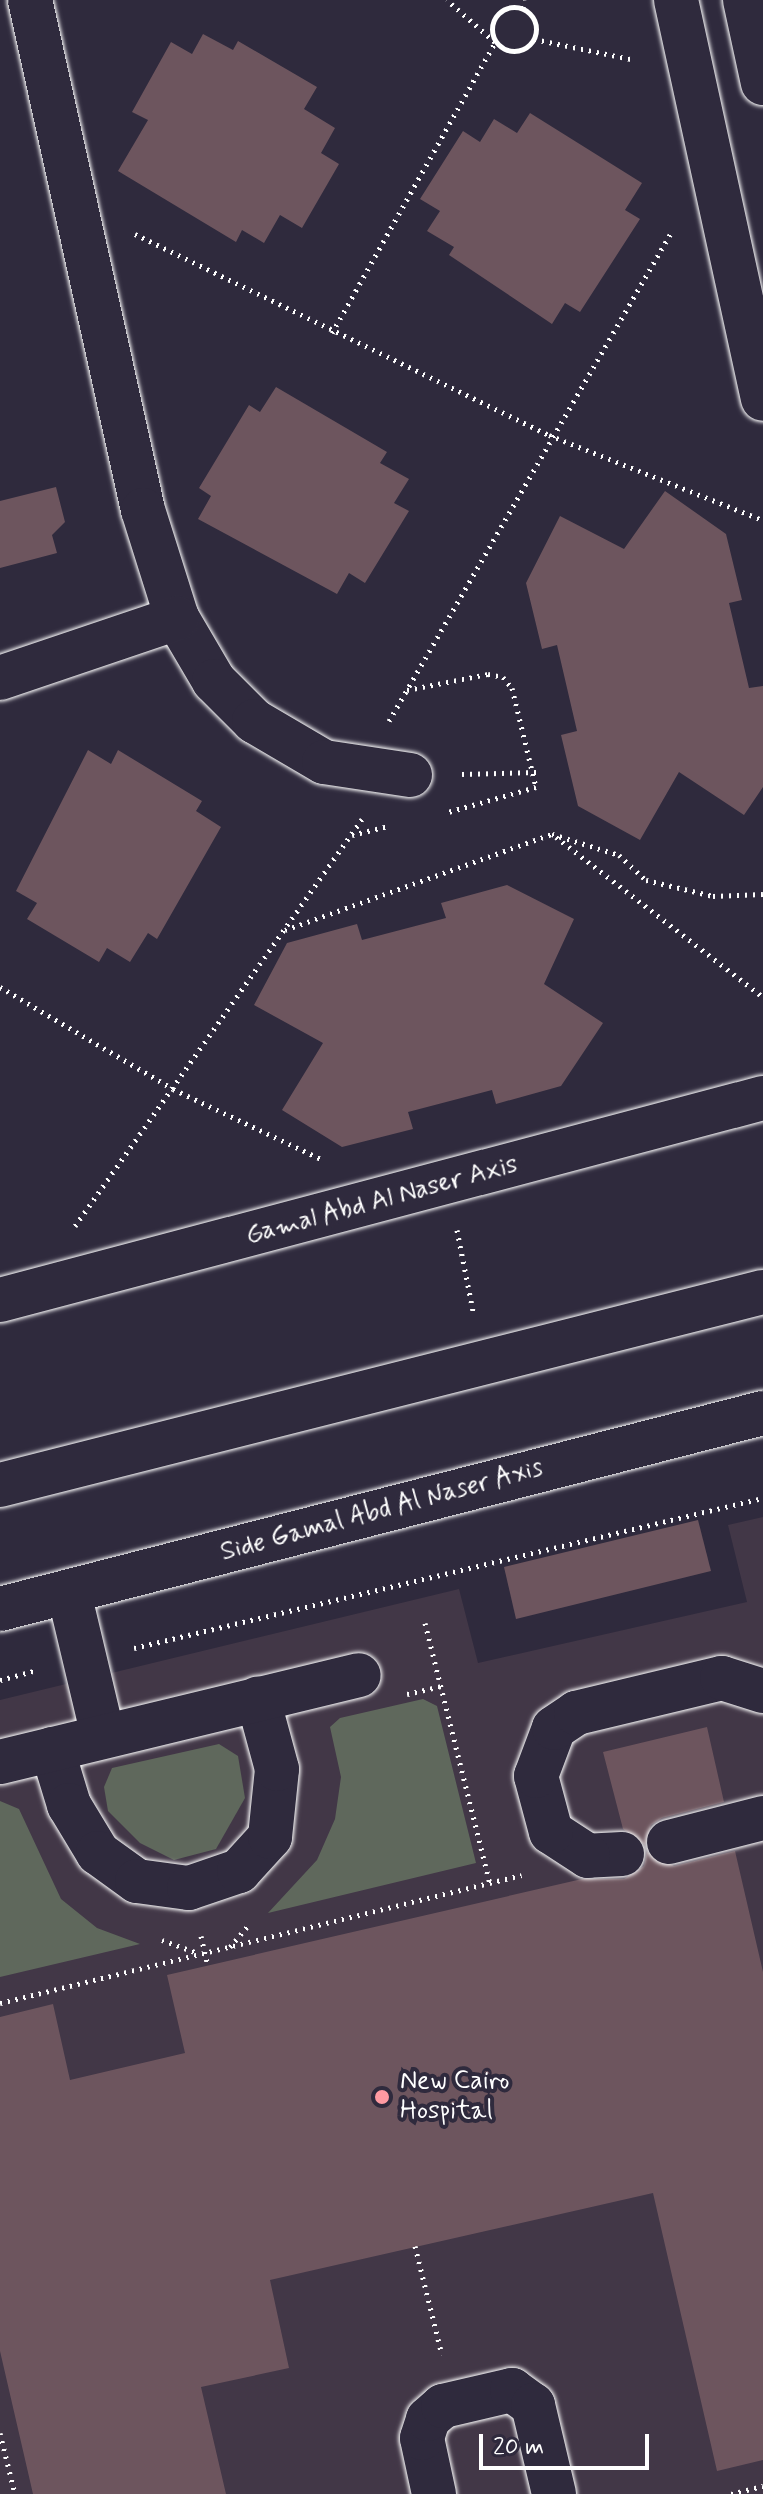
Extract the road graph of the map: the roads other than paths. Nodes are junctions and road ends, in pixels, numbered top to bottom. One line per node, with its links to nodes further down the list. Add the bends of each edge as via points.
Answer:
1 (30, 0): 6 (street, via 143,510)
2 (676, 0): 5 (street)
3 (745, 0): 4 (street)
4 (763, 83)
5 (763, 399)
6 (177, 618): 7 (street); 8 (street, via 214,681 254,721 324,762)
7 (0, 678)
8 (388, 773)
9 (763, 1098): 11 (street, Gamal Abd Al Naser Axis)
10 (763, 1292): 13 (street)
11 (0, 1300)
12 (763, 1413): 14 (street, Side Gamal Abd Al Naser Axis)
13 (0, 1485)
14 (69, 1593): 15 (street, Side Gamal Abd Al Naser Axis); 19 (street)
15 (0, 1609)
16 (359, 1675): 18 (street)
17 (763, 1691): 24 (street, via 722,1678 576,1713 554,1728 537,1763 546,1821 559,1840)
18 (258, 1699): 19 (street); 20 (street, via 277,1769 270,1837 239,1871 189,1888 137,1881 98,1853 69,1805)
19 (103, 1736): 20 (street)
20 (52, 1749): 21 (street)
21 (0, 1762)
22 (763, 1818): 23 (street)
23 (669, 1842)
24 (605, 1855)
25 (434, 2494): 26 (street, via 424,2428 453,2402 524,2394)
26 (554, 2494)

